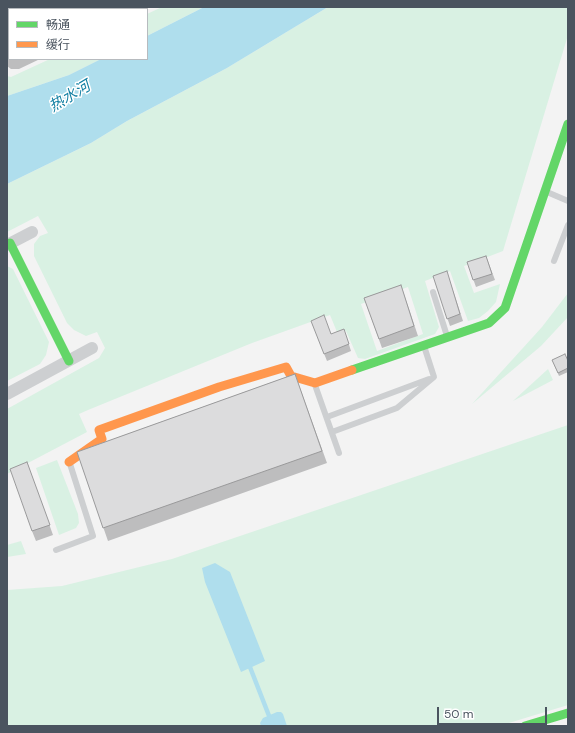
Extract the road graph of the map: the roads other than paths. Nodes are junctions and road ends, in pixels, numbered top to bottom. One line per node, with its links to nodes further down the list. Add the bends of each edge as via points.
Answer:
1 (568, 124): 2 (street)
2 (545, 191): 3 (lane); 9 (street, via 505,308 489,323)
3 (568, 201)
4 (568, 225): 7 (lane)
5 (32, 232): 6 (street)
6 (9, 244): 12 (street)
7 (554, 261)
8 (433, 292): 9 (lane)
9 (448, 337): 10 (street)
10 (424, 346): 13 (lane); 14 (street)
11 (92, 348): 12 (street)
12 (69, 361): 15 (street)
13 (434, 377): 16 (lane); 17 (lane, via 397,408)
14 (315, 383): 16 (lane); 19 (street, via 291,376 286,367 219,387 99,430 102,439)
15 (7, 394)
16 (327, 417): 17 (lane)
17 (332, 432): 18 (lane)
18 (339, 453)
19 (69, 462): 20 (lane, via 94,536)
20 (56, 550)
21 (568, 713): 22 (street)
22 (525, 726)

